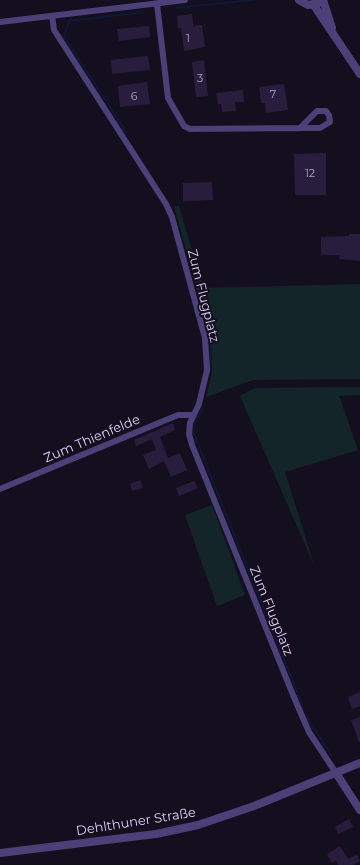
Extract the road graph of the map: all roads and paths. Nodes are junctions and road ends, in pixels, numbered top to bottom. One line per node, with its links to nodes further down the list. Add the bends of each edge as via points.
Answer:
1 (185, 0): 4 (street)
2 (298, 0): 5 (street)
3 (323, 0): 5 (street); 8 (street)
4 (157, 4): 6 (street); 10 (street, via 168,98 184,126 190,129)
5 (313, 4): 8 (street)
6 (52, 16): 7 (street); 11 (street, Zum Flugplatz, via 54,30 172,217 205,338 207,370 199,404)
7 (0, 22)
8 (336, 38): 9 (street)
9 (360, 74)
10 (300, 128): 10 (street, via 324,126 330,122 329,115 326,111 317,111)
11 (193, 415): 12 (street, Zum Thienfelde, via 178,415); 14 (street, Zum Flugplatz, via 189,434 192,445 309,732)
12 (0, 489)
13 (360, 763): 14 (street, Dehlthuner Straße)
14 (336, 773): 15 (street); 16 (street, Dehlthuner Straße, via 254,806 190,827 132,837)
15 (360, 810)
16 (0, 853)

